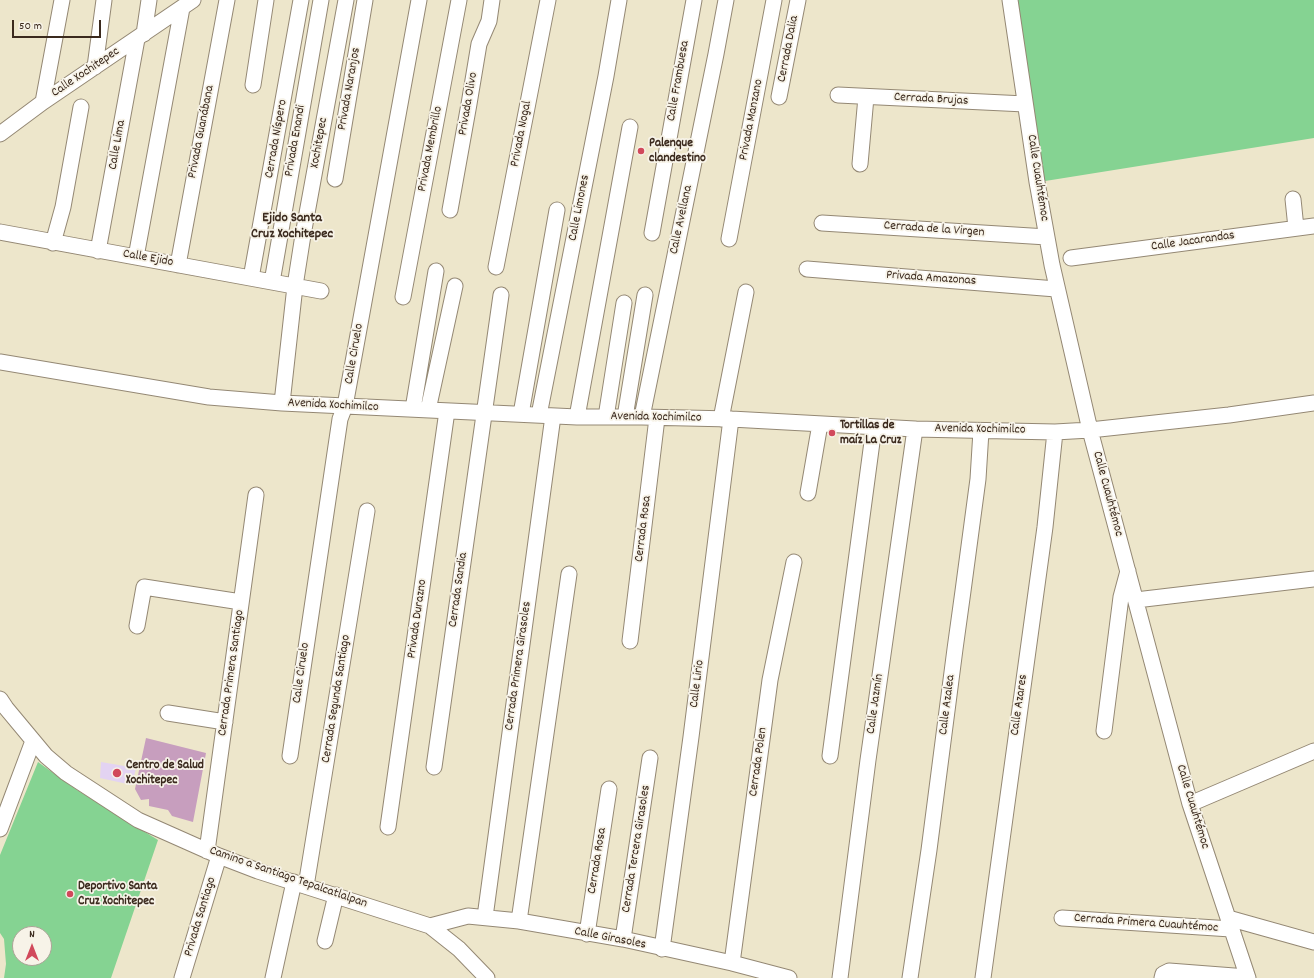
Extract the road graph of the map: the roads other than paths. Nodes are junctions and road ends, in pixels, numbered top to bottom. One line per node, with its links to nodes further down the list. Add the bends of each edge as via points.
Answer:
1 (62, 0): 27 (street)
2 (104, 0): 22 (street)
3 (149, 0): 21 (street, Calle Lima)
4 (227, 0): 48 (street, Privada Guanábana)
5 (266, 0): 23 (street)
6 (301, 0): 52 (street, Cerrada Níspero)
7 (321, 0): 53 (street, Privada Enandi)
8 (346, 0): 54 (street, Xochitepec)
9 (366, 0): 33 (street, Privada Naranjos)
10 (419, 0): 66 (street, Calle Ciruelo)
11 (459, 0): 61 (street, Privada Membrillo)
12 (492, 0): 35 (street, Privada Olivo, via 489,21 479,44)
13 (548, 0): 49 (street, Privada Nogal)
14 (620, 0): 72 (street, Calle Limones)
15 (694, 0): 41 (street, Calle Frambuesa)
16 (726, 0): 76 (street, Calle Avellana)
17 (774, 0): 43 (street, Privada Manzano)
18 (798, 0): 25 (street, Cerrada Dalia)
19 (1010, 0): 28 (street, Calle Cuauhtémoc)
20 (186, 3): 21 (street, Calle Xochitepec); 46 (street, via 167,86)
21 (140, 36): 22 (street, Calle Xochitepec); 45 (street, Calle Lima)
22 (94, 67): 27 (street, Calle Xochitepec)
23 (253, 85)
24 (838, 95): 26 (street, Cerrada Brujas)
25 (779, 97)
26 (866, 97): 28 (street, Cerrada Brujas); 32 (street)
27 (43, 102): 31 (street, Calle Xochitepec)
28 (1025, 104): 42 (street, Calle Cuauhtémoc)
29 (81, 107): 44 (street)
30 (630, 127): 73 (street)
31 (0, 134)
32 (860, 164)
33 (335, 179)
34 (1293, 199): 39 (street)
35 (450, 210)
36 (557, 210): 71 (street)
37 (822, 223): 42 (street, Cerrada de la Virgen)
38 (1314, 226): 39 (street, Calle Jacarandas)
39 (1296, 228): 47 (street, Calle Jacarandas)
40 (0, 232): 44 (street, Calle Ejido)
41 (652, 233)
42 (1047, 237): 56 (street, Calle Cuauhtémoc)
43 (729, 239)
44 (54, 243): 45 (street, Calle Ejido)
45 (98, 251): 46 (street, Calle Ejido)
46 (136, 257): 48 (street, Calle Ejido)
47 (1071, 258)
48 (178, 265): 52 (street, Calle Ejido)
49 (496, 267)
50 (807, 269): 56 (street, Privada Amazonas)
51 (436, 270): 67 (street)
52 (251, 278): 53 (street, Calle Ejido)
53 (272, 282): 54 (street, Calle Ejido)
54 (296, 286): 57 (street, Calle Ejido); 64 (street)
55 (455, 286): 68 (street)
56 (1056, 289): 82 (street, Calle Cuauhtémoc)
57 (321, 291)
58 (746, 292): 78 (street, Calle Lirio)
59 (501, 295): 70 (street, Cerrada Sandia)
60 (645, 295): 75 (street)
61 (403, 297)
62 (624, 303): 74 (street)
63 (0, 362): 64 (street, Avenida Xochimilco, via 209,397)
64 (282, 403): 66 (street, Avenida Xochimilco)
65 (1314, 403): 82 (street, Avenida Xochimilco)
66 (345, 406): 67 (street, Avenida Xochimilco); 102 (street, Calle Ciruelo, via 340,419)
67 (413, 410): 68 (street, Avenida Xochimilco)
68 (428, 410): 69 (street, Avenida Xochimilco)
69 (447, 411): 70 (street, Avenida Xochimilco); 108 (street, Privada Durazno)
70 (484, 413): 71 (street, Avenida Xochimilco); 105 (street, Cerrada Sandia)
71 (521, 414): 72 (street, Avenida Xochimilco)
72 (546, 416): 73 (street, Avenida Xochimilco); 113 (street, Cerrada Primera Girasoles)
73 (577, 417): 74 (street, Avenida Xochimilco)
74 (606, 417): 75 (street, Avenida Xochimilco)
75 (625, 417): 76 (street, Avenida Xochimilco)
76 (642, 417): 77 (street, Avenida Xochimilco)
77 (657, 418): 78 (street, Avenida Xochimilco); 95 (street, Cerrada Rosa)
78 (726, 419): 79 (street, Avenida Xochimilco); 122 (street, Calle Lirio, via 691,737)
79 (820, 424): 80 (street, Avenida Xochimilco); 85 (street)
80 (874, 427): 81 (street, Avenida Xochimilco); 103 (street)
81 (915, 429): 83 (street, Avenida Xochimilco); 129 (street, Calle Jazmín)
82 (1090, 430): 84 (street, Avenida Xochimilco); 89 (street, Calle Cuauhtémoc)
83 (981, 431): 84 (street, Avenida Xochimilco); 130 (street, Calle Azalea, via 978,479)
84 (1055, 432): 131 (street, Calle Azares)
85 (808, 493)
86 (256, 495): 93 (street, Cerrada Primera Santiago)
87 (367, 511): 111 (street, Cerrada Segunda Santiago)
88 (794, 562): 123 (street, Cerrada Polen, via 770,680)
89 (1128, 570): 92 (street, Calle Cuauhtémoc); 99 (street, via 1121,597)
90 (569, 574): 115 (street)
91 (1314, 579): 92 (street)
92 (1136, 600): 107 (street, Calle Cuauhtémoc)
93 (242, 602): 94 (street, via 144,587); 98 (street, Cerrada Primera Santiago)
94 (137, 626)
95 (630, 641)
96 (0, 699): 100 (street, Camino a Santiago Tepalcatlalpan)
97 (168, 713): 98 (street)
98 (225, 722): 110 (street, Cerrada Primera Santiago)
99 (1104, 731)
100 (33, 741): 109 (street); 110 (street, Camino a Santiago Tepalcatlalpan, via 66,773 138,820)
101 (1314, 751): 107 (street)
102 (290, 756)
103 (830, 756)
104 (650, 758): 119 (street, Cerrada Tercera Girasoles)
105 (434, 766)
106 (609, 789): 118 (street, Cerrada Rosa)
107 (1190, 804): 116 (street, Calle Cuauhtémoc)
108 (388, 827)
109 (0, 829)
110 (213, 854): 111 (street, Camino a Santiago Tepalcatlalpan); 126 (street, Privada Santiago)
111 (300, 884): 112 (street, Camino a Santiago Tepalcatlalpan); 127 (street, Cerrada Segunda Santiago)
112 (336, 895): 117 (street, Camino a Santiago Tepalcatlalpan); 120 (street)
113 (485, 916): 115 (street, Calle Girasoles); 117 (street, Calle Girasoles, via 468,916)
114 (1062, 918): 116 (street, Cerrada Primera Cuauhtémoc)
115 (520, 922): 118 (street, Calle Girasoles)
116 (1230, 924): 121 (street, Cerrada Primera Cuauhtémoc); 125 (street, Calle Cuauhtémoc)
117 (430, 926): 124 (street, Camino a Santiago Tepalcatlalpan, via 459,949)
118 (587, 934): 119 (street, Calle Girasoles)
119 (623, 939): 122 (street, Calle Girasoles)
120 (325, 941)
121 (1314, 942)
122 (662, 949): 123 (street, Calle Girasoles)
123 (732, 964): 128 (street, Calle Girasoles)
124 (481, 977)
125 (1247, 977): 132 (street, via 1169,971 1163,974)
126 (182, 978)
127 (273, 978)
128 (789, 978)
129 (840, 978)
130 (910, 978)
131 (983, 978)
132 (1162, 978)

